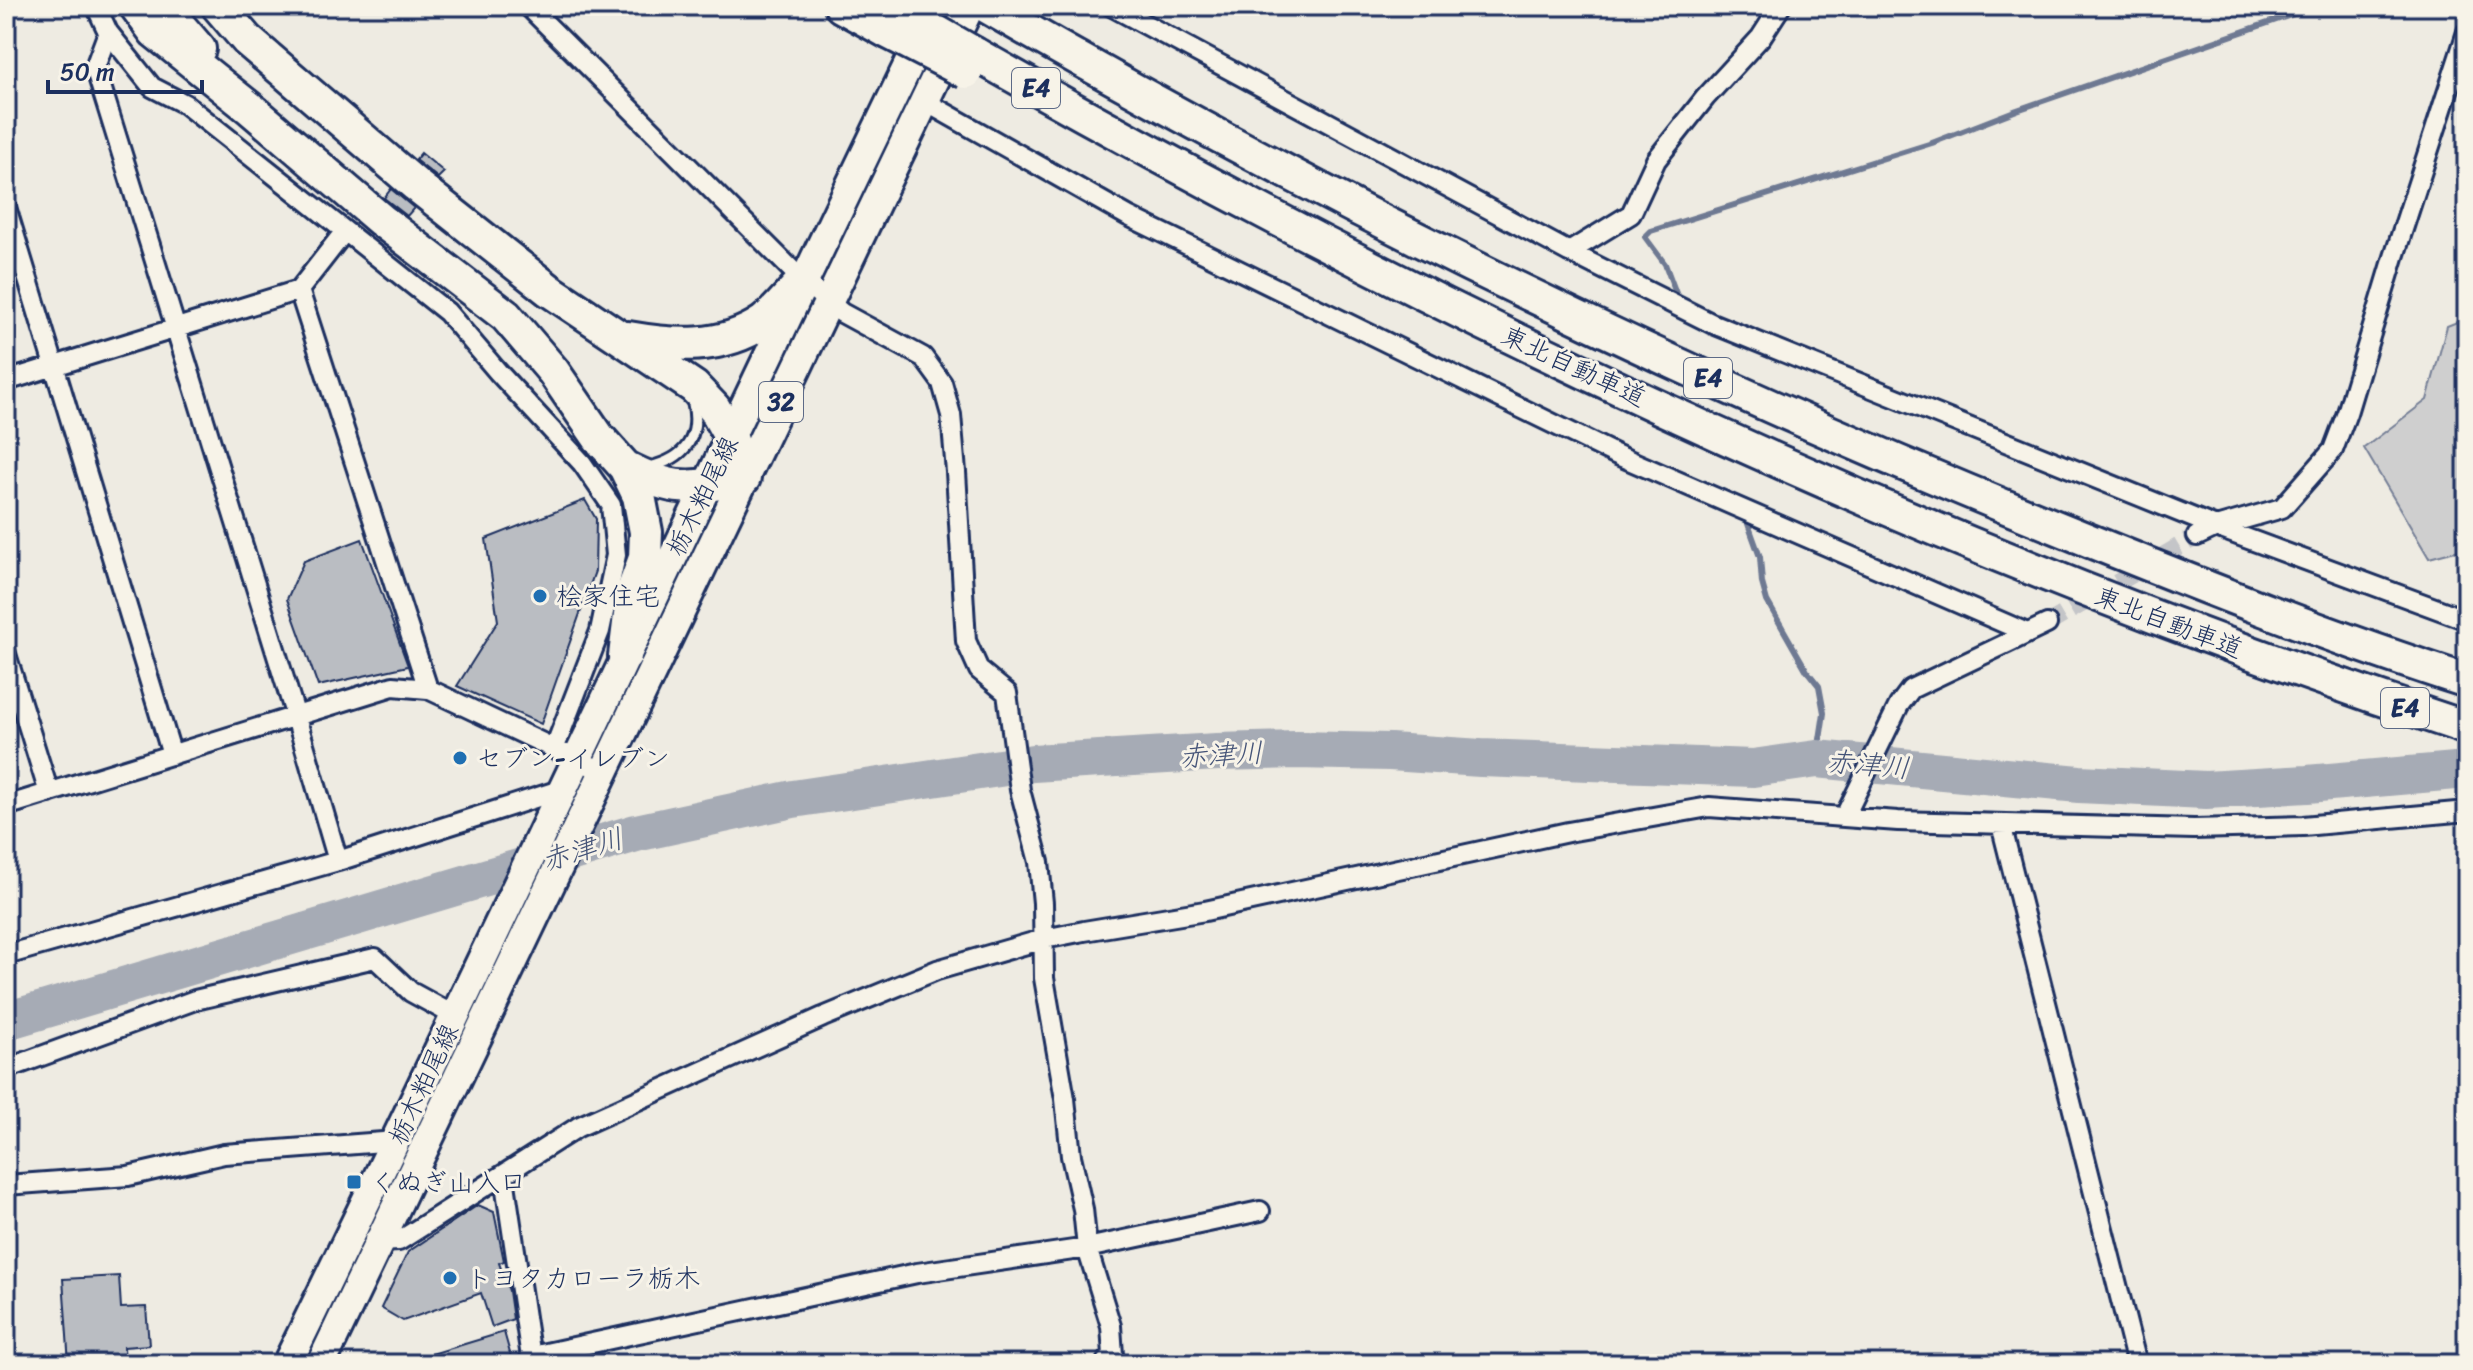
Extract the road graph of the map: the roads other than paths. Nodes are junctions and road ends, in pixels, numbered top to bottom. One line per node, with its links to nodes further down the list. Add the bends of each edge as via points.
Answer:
1 (96, 6): 14 (street)
2 (136, 6): 18 (highway, via 155,32)
3 (167, 6): 18 (highway)
4 (190, 6): 16 (highway, via 237,52)
5 (218, 6): 16 (highway, via 247,40)
6 (528, 6): 22 (street)
7 (841, 6): 13 (highway, 東北自動車道)
8 (937, 6): 22 (main road, 栃木粕尾線 / 32)
9 (970, 6): 17 (main road, 栃木粕尾線 / 32)
10 (1111, 6): 21 (street)
11 (1781, 6): 21 (street, via 1761,37 1656,160 1631,214)
12 (994, 10): 41 (highway, 東北自動車道 / E4, via 1324,191 1773,408 2194,583)
13 (893, 16): 44 (highway, 東北自動車道 / E4, bridge, via 970,63 1097,123 1300,232 1734,441 2172,625)
14 (108, 32): 20 (street, via 152,87 185,104); 25 (street, via 95,67)
15 (2467, 32): 34 (street, via 2333,450 2282,508)
16 (288, 74): 26 (highway, via 416,185)
17 (924, 101): 24 (main road, 栃木粕尾線 / 32); 38 (street, via 1128,216 1615,454)
18 (251, 109): 31 (highway, via 381,220 506,316)
19 (6, 207): 27 (street)
20 (345, 231): 23 (street); 45 (street, via 447,312 582,463 611,505 616,555)
21 (1569, 252): 34 (street, via 1711,323)
22 (803, 281): 24 (street); 26 (highway, via 764,321 712,343 671,345); 30 (main road, 栃木粕尾線 / 32)
23 (299, 290): 25 (street); 42 (street)
24 (829, 301): 32 (main road, 栃木粕尾線 / 32); 55 (street, via 923,357 942,383 951,415 966,641 979,670 1007,693 1020,790 1039,862)
25 (175, 328): 27 (street); 43 (street)
26 (617, 336): 28 (highway)
27 (55, 366): 29 (street); 46 (street)
28 (675, 374): 30 (highway, via 714,408); 31 (lane, via 693,402 696,425 691,442 663,464)
29 (6, 381)
30 (731, 438): 32 (highway); 33 (main road, 栃木粕尾線 / 32)
31 (625, 467): 33 (highway, via 652,481 685,488); 40 (highway, via 639,496 646,532)
32 (744, 478): 33 (highway); 47 (main road, 栃木粕尾線 / 32)
33 (707, 485): 40 (main road, 栃木粕尾線 / 32)
34 (2216, 527): 35 (street); 36 (street)
35 (2197, 536)
36 (2467, 620)
37 (2047, 624): 38 (street)
38 (2027, 633): 52 (street, via 1911,689)
39 (6, 654): 48 (street)
40 (625, 656): 45 (main road, 栃木粕尾線 / 32)
41 (2456, 677)
42 (428, 689): 43 (street, via 393,686); 45 (street)
43 (296, 717): 46 (street); 54 (street)
44 (2467, 728)
45 (565, 753): 47 (street); 49 (main road, 栃木粕尾線 / 32)
46 (172, 755): 48 (street)
47 (606, 773): 64 (main road, 栃木粕尾線 / 32)
48 (49, 793): 50 (street)
49 (557, 800): 54 (street); 57 (main road, 栃木粕尾線 / 32)
50 (6, 806)
51 (2467, 811): 53 (street, via 2303,826)
52 (1845, 816): 53 (street); 55 (street, via 1709,807)
53 (2001, 824): 70 (street)
54 (338, 861): 56 (street)
55 (1044, 939): 60 (street, via 937,970 823,1017 578,1127); 65 (street, via 1044,978)
56 (6, 955)
57 (455, 1016): 58 (street, via 411,992 375,958 195,1000); 59 (main road, 栃木粕尾線 / 32)
58 (6, 1069)
59 (396, 1141): 61 (street, via 224,1154 128,1176); 63 (main road, 栃木粕尾線 / 32)
60 (504, 1177): 64 (street, via 399,1241); 66 (street)
61 (6, 1185)
62 (1260, 1211): 65 (street)
63 (353, 1230): 64 (street); 67 (main road, 栃木粕尾線 / 32)
64 (379, 1242): 68 (main road, 栃木粕尾線 / 32)
65 (1087, 1248): 66 (street, via 917,1273); 69 (street, via 1111,1326 1113,1355)
66 (532, 1360)
67 (287, 1364)
68 (321, 1364)
69 (1105, 1364)
70 (2137, 1364)

